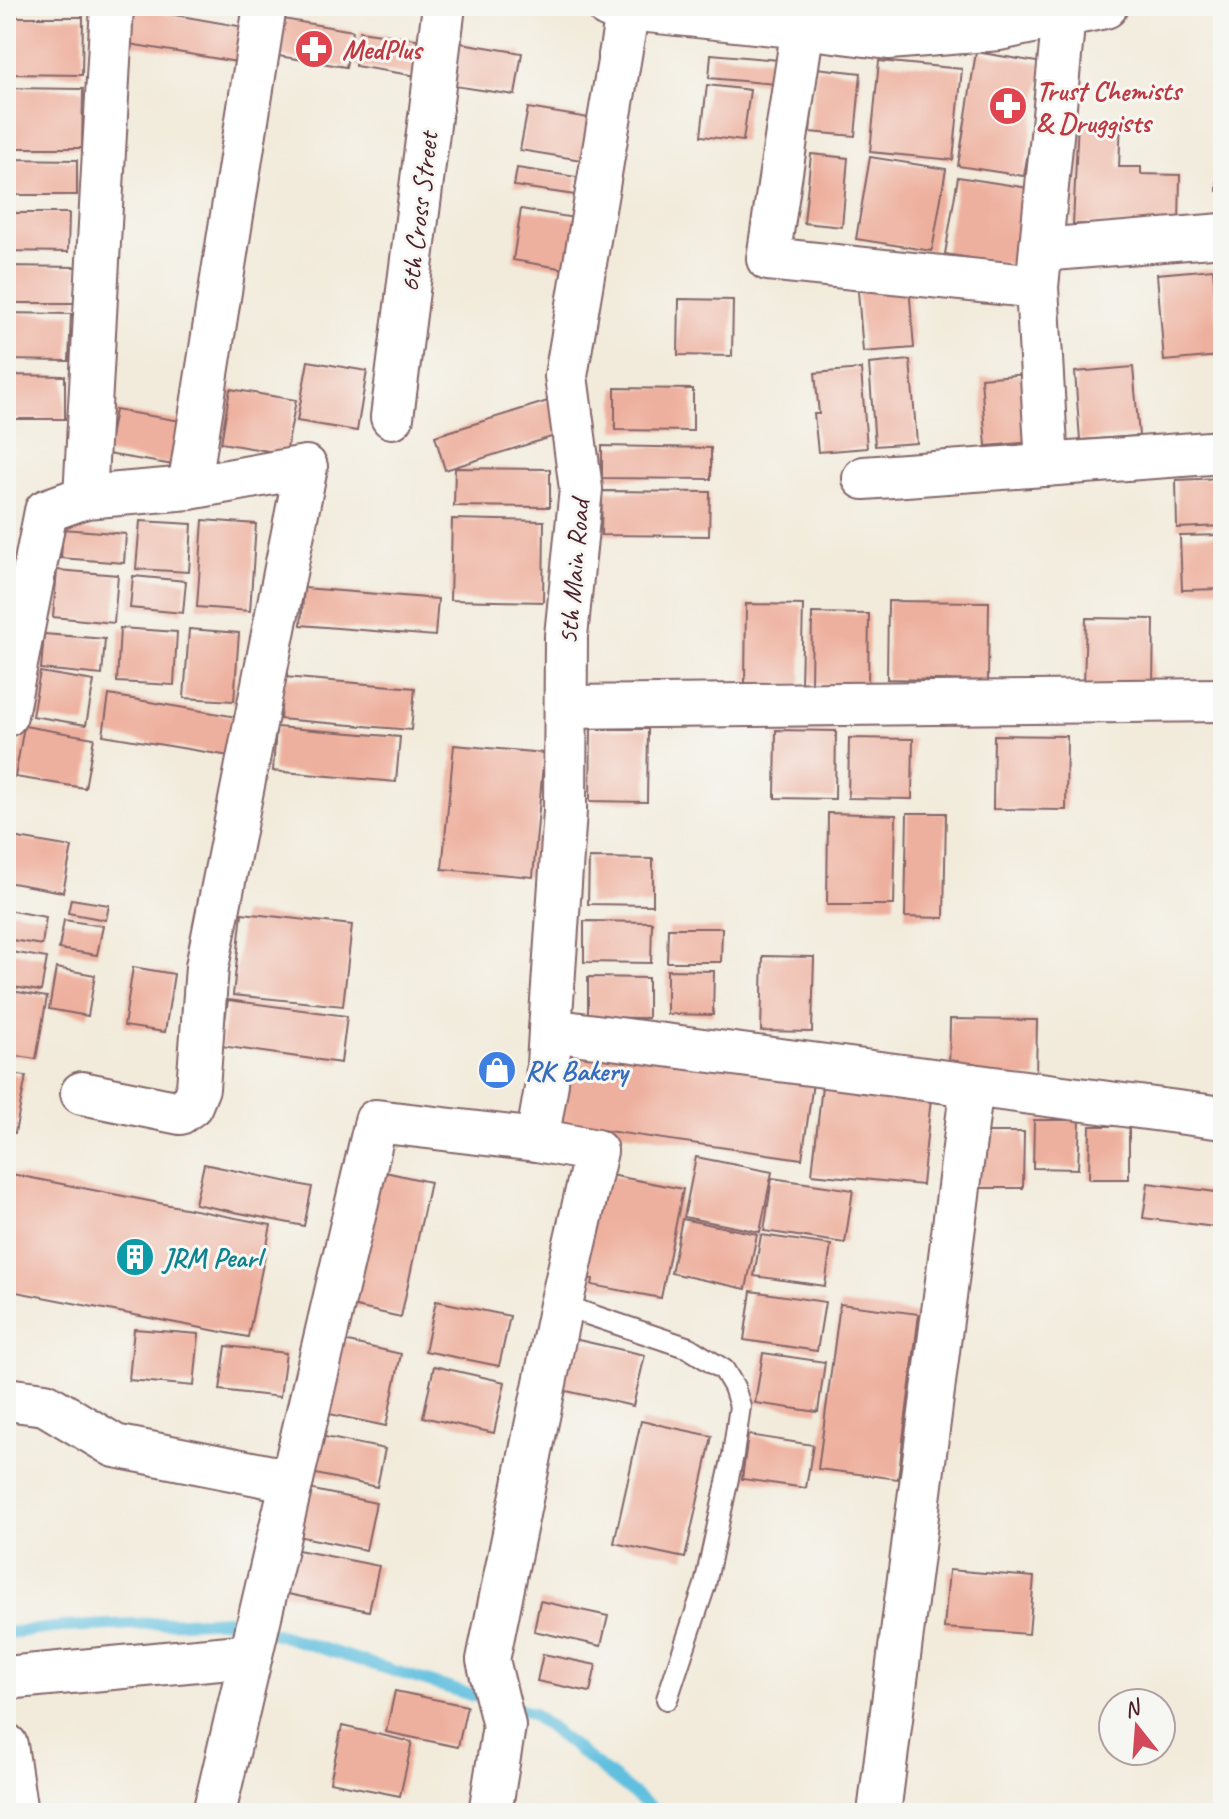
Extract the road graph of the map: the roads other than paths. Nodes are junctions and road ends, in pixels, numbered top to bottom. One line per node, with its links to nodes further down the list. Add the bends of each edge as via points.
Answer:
1 (112, 6): 15 (street)
2 (265, 6): 14 (street)
3 (444, 6): 10 (street, 6th Cross Street)
4 (618, 7): 7 (street); 18 (street, 5th Main Road, via 566,376 581,489 566,636)
5 (1085, 11): 6 (street, via 999,28); 9 (street)
6 (948, 19): 7 (street, via 889,37)
7 (803, 26): 9 (street, via 768,259)
8 (1223, 235): 9 (street)
9 (1039, 268): 12 (street)
10 (392, 417)
11 (1223, 452): 12 (street)
12 (1047, 465): 13 (street)
13 (864, 478)
14 (189, 488): 15 (street); 21 (street, via 306,467 207,967 198,1088 191,1105 180,1113)
15 (85, 497): 16 (street, via 46,511)
16 (8, 692)
17 (1223, 700): 18 (street)
18 (566, 707): 19 (street, 5th Main Road, via 565,811)
19 (550, 1030): 20 (street); 23 (street, 5th Main Road)
20 (972, 1085): 22 (street); 34 (street)
21 (82, 1093)
22 (1223, 1118)
23 (537, 1140): 24 (street, via 596,1151); 26 (street, via 376,1121)
24 (561, 1305): 29 (lane, via 689,1348 724,1370 740,1406 705,1585); 33 (street, via 488,1660 504,1726)
25 (6, 1399): 26 (street, via 45,1404 115,1446)
26 (292, 1481): 27 (street)
27 (255, 1637): 28 (street); 32 (street)
28 (6, 1678)
29 (667, 1699)
30 (6, 1745): 31 (street)
31 (16, 1813)
32 (214, 1813)
33 (490, 1813)
34 (879, 1813)

